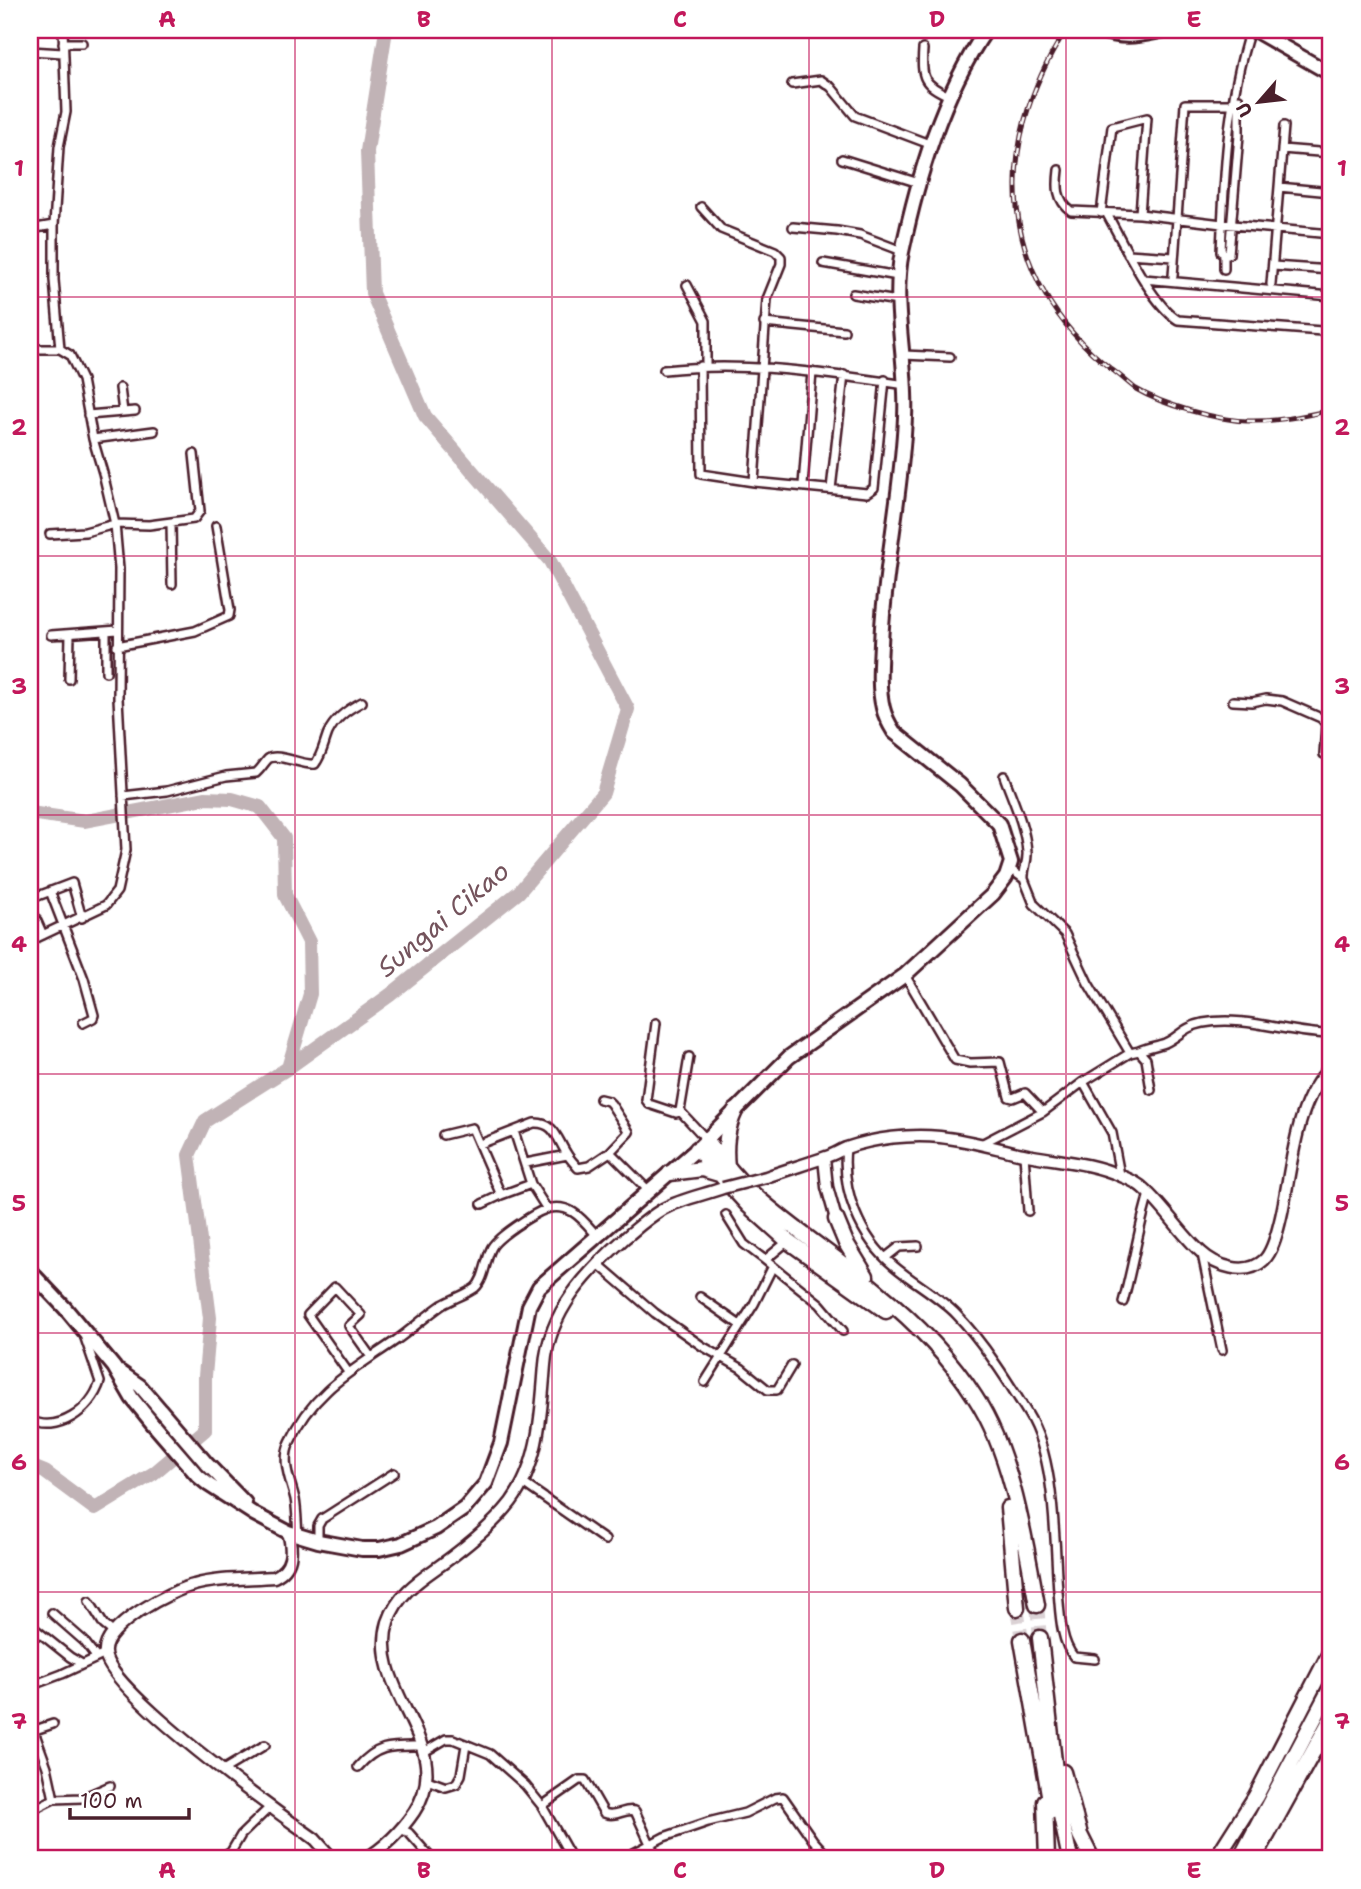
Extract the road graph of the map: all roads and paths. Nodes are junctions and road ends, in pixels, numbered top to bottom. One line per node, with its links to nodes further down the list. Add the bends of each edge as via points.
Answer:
1 (63, 30): 7 (street)
2 (986, 30): 14 (highway)
3 (1099, 30): 6 (highway)
4 (1165, 30): 6 (highway, via 1131,37)
5 (1252, 30): 12 (highway); 15 (street, via 1242,55)
6 (1116, 33)
7 (64, 43): 8 (street); 11 (street)
8 (82, 43)
9 (923, 49): 14 (street, via 925,79)
10 (30, 51): 11 (street)
11 (63, 53): 32 (street, via 66,112)
12 (1331, 74)
13 (792, 84): 17 (street, via 821,80 855,116)
14 (949, 96): 17 (highway)
15 (1236, 103): 21 (street); 22 (street); 30 (street, via 1185,104)
16 (1284, 126): 18 (street)
17 (932, 145): 24 (highway)
18 (1282, 149): 19 (street); 25 (street)
19 (1331, 153)
20 (842, 159): 24 (street)
21 (1226, 166): 22 (street); 31 (street)
22 (1236, 167): 33 (street)
23 (1059, 170): 28 (street, via 1058,191 1064,206 1071,211)
24 (919, 183): 38 (highway)
25 (1279, 187): 26 (street); 36 (street)
26 (1331, 192)
27 (701, 207): 54 (street, via 721,229 781,257)
28 (1104, 213): 29 (street); 29 (street, via 1111,128 1147,118); 40 (street)
29 (1140, 214): 30 (street)
30 (1176, 218): 31 (street); 41 (street)
31 (1222, 224): 33 (street); 39 (street)
32 (54, 225): 35 (street); 58 (street)
33 (1232, 225): 36 (street); 39 (street)
34 (793, 227): 38 (street, via 860,235)
35 (30, 229)
36 (1276, 229): 37 (street); 43 (street)
37 (1331, 234)
38 (902, 251): 46 (highway)
39 (1225, 253): 44 (street)
40 (1128, 254): 41 (street); 48 (street)
41 (1174, 257): 47 (street)
42 (823, 262): 46 (street)
43 (1273, 266): 45 (street); 49 (street)
44 (1224, 269)
45 (1331, 270)
46 (898, 276): 53 (highway)
47 (1173, 276)
48 (1144, 279): 52 (street); 55 (street, via 1178,320 1322,331)
49 (1270, 284)
50 (687, 285): 61 (street, via 706,321)
51 (853, 294): 53 (street)
52 (1331, 296)
53 (898, 302): 59 (highway)
54 (764, 323): 56 (street); 62 (street)
55 (1331, 325)
56 (844, 331)
57 (30, 349): 58 (street)
58 (60, 349): 71 (street, via 70,355 80,373)
59 (904, 355): 60 (street); 67 (highway)
60 (950, 357)
61 (703, 366): 62 (street); 63 (street); 75 (street, via 701,474)
62 (762, 367): 64 (street); 75 (street)
63 (664, 370)
64 (812, 372): 65 (street); 76 (street)
65 (844, 375): 66 (street); 77 (street)
66 (885, 380): 67 (street); 77 (street, via 874,488 870,493)
67 (906, 385): 95 (highway, via 882,614 882,706 894,732 976,799 999,824 1010,852)
68 (120, 388): 70 (street)
69 (135, 411): 70 (street)
70 (122, 412): 71 (street)
71 (88, 415): 73 (street)
72 (154, 431): 73 (street)
73 (93, 439): 79 (street)
74 (194, 454): 78 (street, via 200,511 194,519)
75 (754, 482): 76 (street)
76 (803, 485): 77 (street)
77 (831, 489)
78 (170, 522): 79 (street); 82 (street)
79 (115, 524): 81 (street); 83 (street)
80 (216, 526): 87 (street, via 229,616 195,631)
81 (50, 534)
82 (172, 584)
83 (118, 630): 84 (street); 87 (street)
84 (106, 631): 85 (street); 88 (street)
85 (70, 634): 86 (street); 89 (street)
86 (51, 635)
87 (117, 646): 94 (street)
88 (106, 672)
89 (69, 679)
90 (1233, 701): 92 (street, via 1282,701 1321,718 1326,724 1323,751)
91 (362, 702): 94 (street, via 338,719 314,765 275,756 256,773)
92 (1331, 757)
93 (1003, 776): 96 (street, via 1019,812 1027,850)
94 (123, 796): 100 (street, via 126,834 117,891 106,905)
95 (1010, 869): 96 (street); 104 (highway, via 993,894)
96 (1024, 879): 109 (street, via 1034,904 1065,934)
97 (50, 891): 98 (street); 100 (street, via 72,883); 101 (street)
98 (30, 899)
99 (30, 906): 102 (street)
100 (82, 918): 101 (street)
101 (64, 925): 102 (street); 105 (street, via 94,1015)
102 (43, 935): 103 (street)
103 (30, 941)
104 (905, 975): 116 (highway, via 801,1047); 117 (street, via 955,1060 1000,1062 1009,1097 1025,1093)
105 (83, 1023)
106 (656, 1023): 115 (street, via 646,1100)
107 (1331, 1034): 108 (street, via 1214,1022 1185,1029 1166,1042)
108 (1139, 1051): 109 (street); 113 (street, via 1146,1059)
109 (1130, 1053): 112 (street)
110 (689, 1057): 115 (street)
111 (1331, 1067): 145 (street, via 1305,1109 1271,1250 1255,1266 1232,1268)
112 (1083, 1082): 117 (street); 130 (street, via 1112,1133)
113 (1151, 1090)
114 (600, 1099): 124 (street, via 611,1104 629,1132)
115 (680, 1111): 121 (street)
116 (735, 1111): 121 (highway); 131 (highway, via 725,1147)
117 (1043, 1112): 122 (street)
118 (514, 1131): 120 (street); 126 (street, via 547,1125 556,1131); 128 (street)
119 (443, 1136): 120 (street, via 472,1128)
120 (480, 1144): 135 (street)
121 (702, 1144): 129 (highway); 131 (highway)
122 (981, 1144): 123 (street, via 904,1136); 125 (street)
123 (846, 1148): 127 (street); 146 (street, via 844,1168 850,1200)
124 (610, 1152): 126 (street, via 580,1169); 133 (street)
125 (1024, 1154): 130 (street, via 1075,1161); 138 (street)
126 (567, 1155): 128 (street)
127 (824, 1158): 131 (street, bridge, via 766,1177); 140 (street)
128 (526, 1163): 132 (street)
129 (670, 1173): 131 (highway, via 702,1169); 133 (highway)
130 (1120, 1175): 134 (street)
131 (724, 1176): 141 (highway); 143 (highway); 148 (street, via 663,1209)
132 (531, 1184): 135 (street); 137 (street)
133 (649, 1191): 142 (highway)
134 (1149, 1194): 145 (street); 153 (street)
135 (501, 1195): 136 (street)
136 (482, 1204)
137 (547, 1209): 142 (street, via 571,1209); 158 (street, via 492,1246 476,1287)
138 (1028, 1211)
139 (726, 1214): 147 (street, via 744,1244)
140 (836, 1219): 141 (highway, via 823,1240); 151 (highway, via 858,1266)
141 (801, 1232): 151 (highway)
142 (598, 1237): 168 (highway, via 533,1296 501,1443 486,1483 475,1498 419,1537 379,1549)
143 (788, 1241): 147 (street); 173 (highway, via 875,1301 936,1357 970,1400 1002,1478 1011,1518)
144 (918, 1246): 146 (street, via 899,1247)
145 (1202, 1254): 157 (street)
146 (885, 1258): 181 (street, via 960,1318 1036,1427 1049,1489 1060,1613 1068,1648 1074,1657)
147 (765, 1260): 149 (street)
148 (597, 1263): 159 (street, via 654,1313); 166 (street, via 569,1296 554,1331 545,1361 540,1422)
149 (773, 1266): 154 (street); 156 (street, via 820,1304)
150 (30, 1271): 155 (highway)
151 (878, 1292): 172 (highway, via 940,1350 985,1415 1018,1511)
152 (700, 1297): 154 (street)
153 (1123, 1302)
154 (740, 1325): 159 (street)
155 (82, 1330): 161 (highway); 164 (street, via 99,1387 62,1423)
156 (843, 1331)
157 (1222, 1350)
158 (370, 1357): 162 (street); 162 (street, via 349,1326 361,1314 334,1287 308,1315)
159 (721, 1357): 160 (street, via 771,1392 777,1390); 163 (street)
160 (792, 1365)
161 (114, 1367): 167 (highway, via 140,1386); 167 (highway, via 132,1398 198,1476)
162 (348, 1372): 168 (street, via 312,1405 289,1446 286,1471)
163 (705, 1382)
164 (30, 1420)
165 (394, 1473): 168 (street, via 338,1506)
166 (523, 1483): 169 (street); 190 (street, via 488,1527 402,1594 391,1615 385,1639 388,1667)
167 (254, 1514): 168 (highway)
168 (303, 1537): 170 (street); 170 (street)
169 (606, 1540)
170 (291, 1550): 176 (street, via 281,1574 183,1588 129,1618)
171 (89, 1601): 176 (street)
172 (1037, 1605)
173 (1017, 1608)
174 (52, 1613): 180 (street)
175 (30, 1625): 182 (street)
176 (114, 1633): 180 (street)
177 (1041, 1638): 187 (highway)
178 (1022, 1640): 192 (highway)
179 (1331, 1651): 214 (highway, via 1256,1796)
180 (100, 1656): 182 (street); 193 (street, via 179,1736)
181 (1095, 1659)
182 (82, 1664): 183 (street)
183 (30, 1686)
184 (1331, 1687): 215 (highway)
185 (1331, 1718): 216 (highway)
186 (53, 1724): 196 (street, via 40,1727 35,1734)
187 (1051, 1726): 212 (highway); 213 (highway, via 1080,1835)
188 (265, 1745): 193 (street)
189 (466, 1745): 190 (street, via 446,1740); 194 (street, via 456,1784 450,1787); 197 (street, via 490,1754 514,1773)
190 (423, 1749): 191 (street, via 386,1747 367,1756); 194 (street)
191 (358, 1767)
192 (1043, 1769): 210 (highway); 211 (highway)
193 (223, 1770): 198 (street)
194 (427, 1780): 200 (street, via 419,1805)
195 (110, 1786): 196 (street, via 82,1798)
196 (54, 1800): 199 (street)
197 (542, 1806): 201 (street, via 583,1779 604,1813 635,1811); 206 (street)
198 (270, 1807): 202 (street, via 241,1835 231,1853); 203 (street)
199 (30, 1811)
200 (401, 1829): 204 (street); 205 (street)
201 (649, 1844): 207 (street); 208 (street); 209 (street, via 783,1797)
202 (220, 1859)
203 (333, 1859)
204 (365, 1859)
205 (432, 1859)
206 (572, 1859)
207 (622, 1859)
208 (657, 1859)
209 (830, 1859)
210 (1047, 1859)
211 (1061, 1859)
212 (1070, 1859)
213 (1092, 1859)
214 (1216, 1859)
215 (1240, 1859)
216 (1254, 1859)

